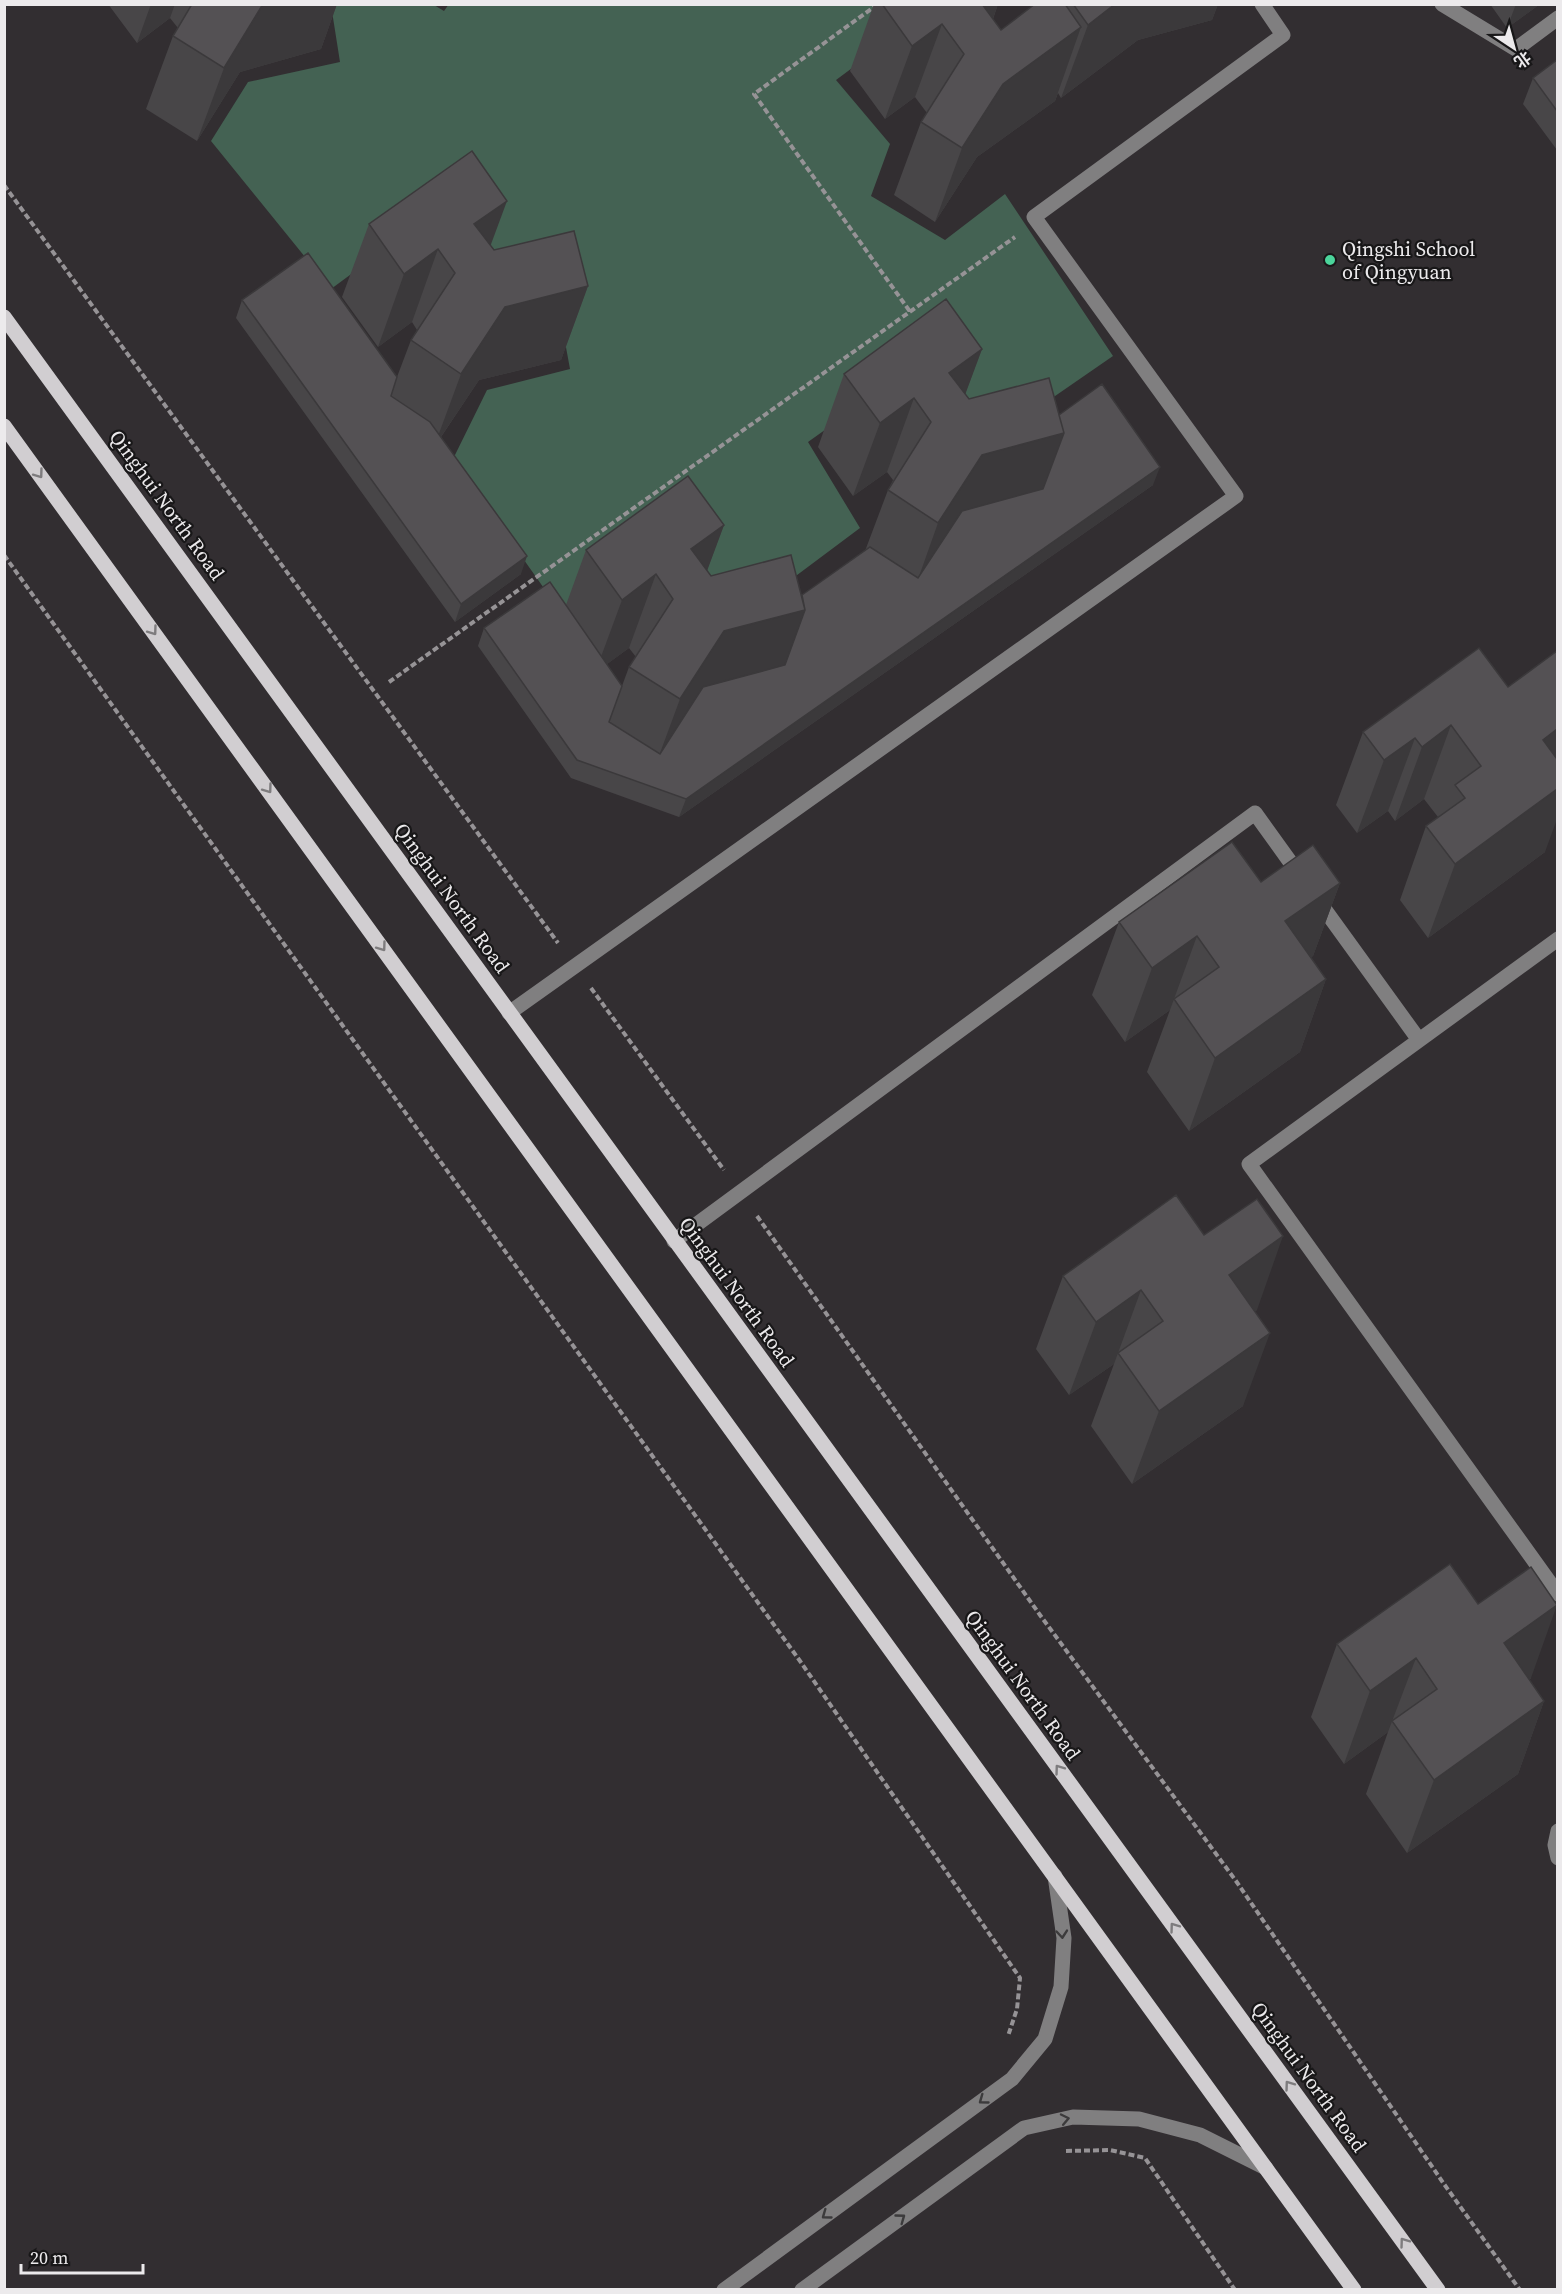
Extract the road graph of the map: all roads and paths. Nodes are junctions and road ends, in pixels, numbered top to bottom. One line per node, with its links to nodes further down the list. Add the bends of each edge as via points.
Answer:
1 (878, 4): 7 (path, via 754,94)
2 (1262, 4): 6 (street, via 1283,35)
3 (1443, 4): 4 (street, via 1516,49)
4 (1557, 18)
5 (4, 185): 13 (path)
6 (1034, 217): 7 (path, via 1021,233); 13 (street, via 1236,496)
7 (911, 313): 11 (path)
8 (4, 317): 14 (main road, Qinghui North Road)
9 (4, 426): 21 (main road, one-way to 21)
10 (4, 555): 22 (path, via 794,1652 1020,1978 1017,2009)
11 (389, 682)
12 (1557, 939): 15 (street)
13 (575, 966): 14 (street); 16 (path)
14 (509, 1013): 17 (main road, Qinghui North Road)
15 (1419, 1040): 16 (street, via 1255,813); 18 (street, via 1249,1164)
16 (740, 1191): 17 (street); 30 (path, via 1040,1615 1236,1881 1443,2184)
17 (674, 1241): 29 (main road, Qinghui North Road, one-way to 17)
18 (1557, 1594)
19 (1557, 1831): 20 (street)
20 (1557, 1858)
21 (1055, 1876): 24 (main road); 25 (street, one-way to 25, via 1064,1938 1061,1986 1045,2039 1012,2079)
22 (1006, 2042)
23 (1058, 2152): 27 (path, via 1110,2150 1145,2158)
24 (1266, 2168): 26 (street, one-way to 24, via 1024,2128 1073,2116 1139,2119 1200,2135); 28 (main road)
25 (724, 2289)
26 (802, 2289)
27 (1236, 2289)
28 (1354, 2289)
29 (1438, 2289)
30 (1520, 2289)

